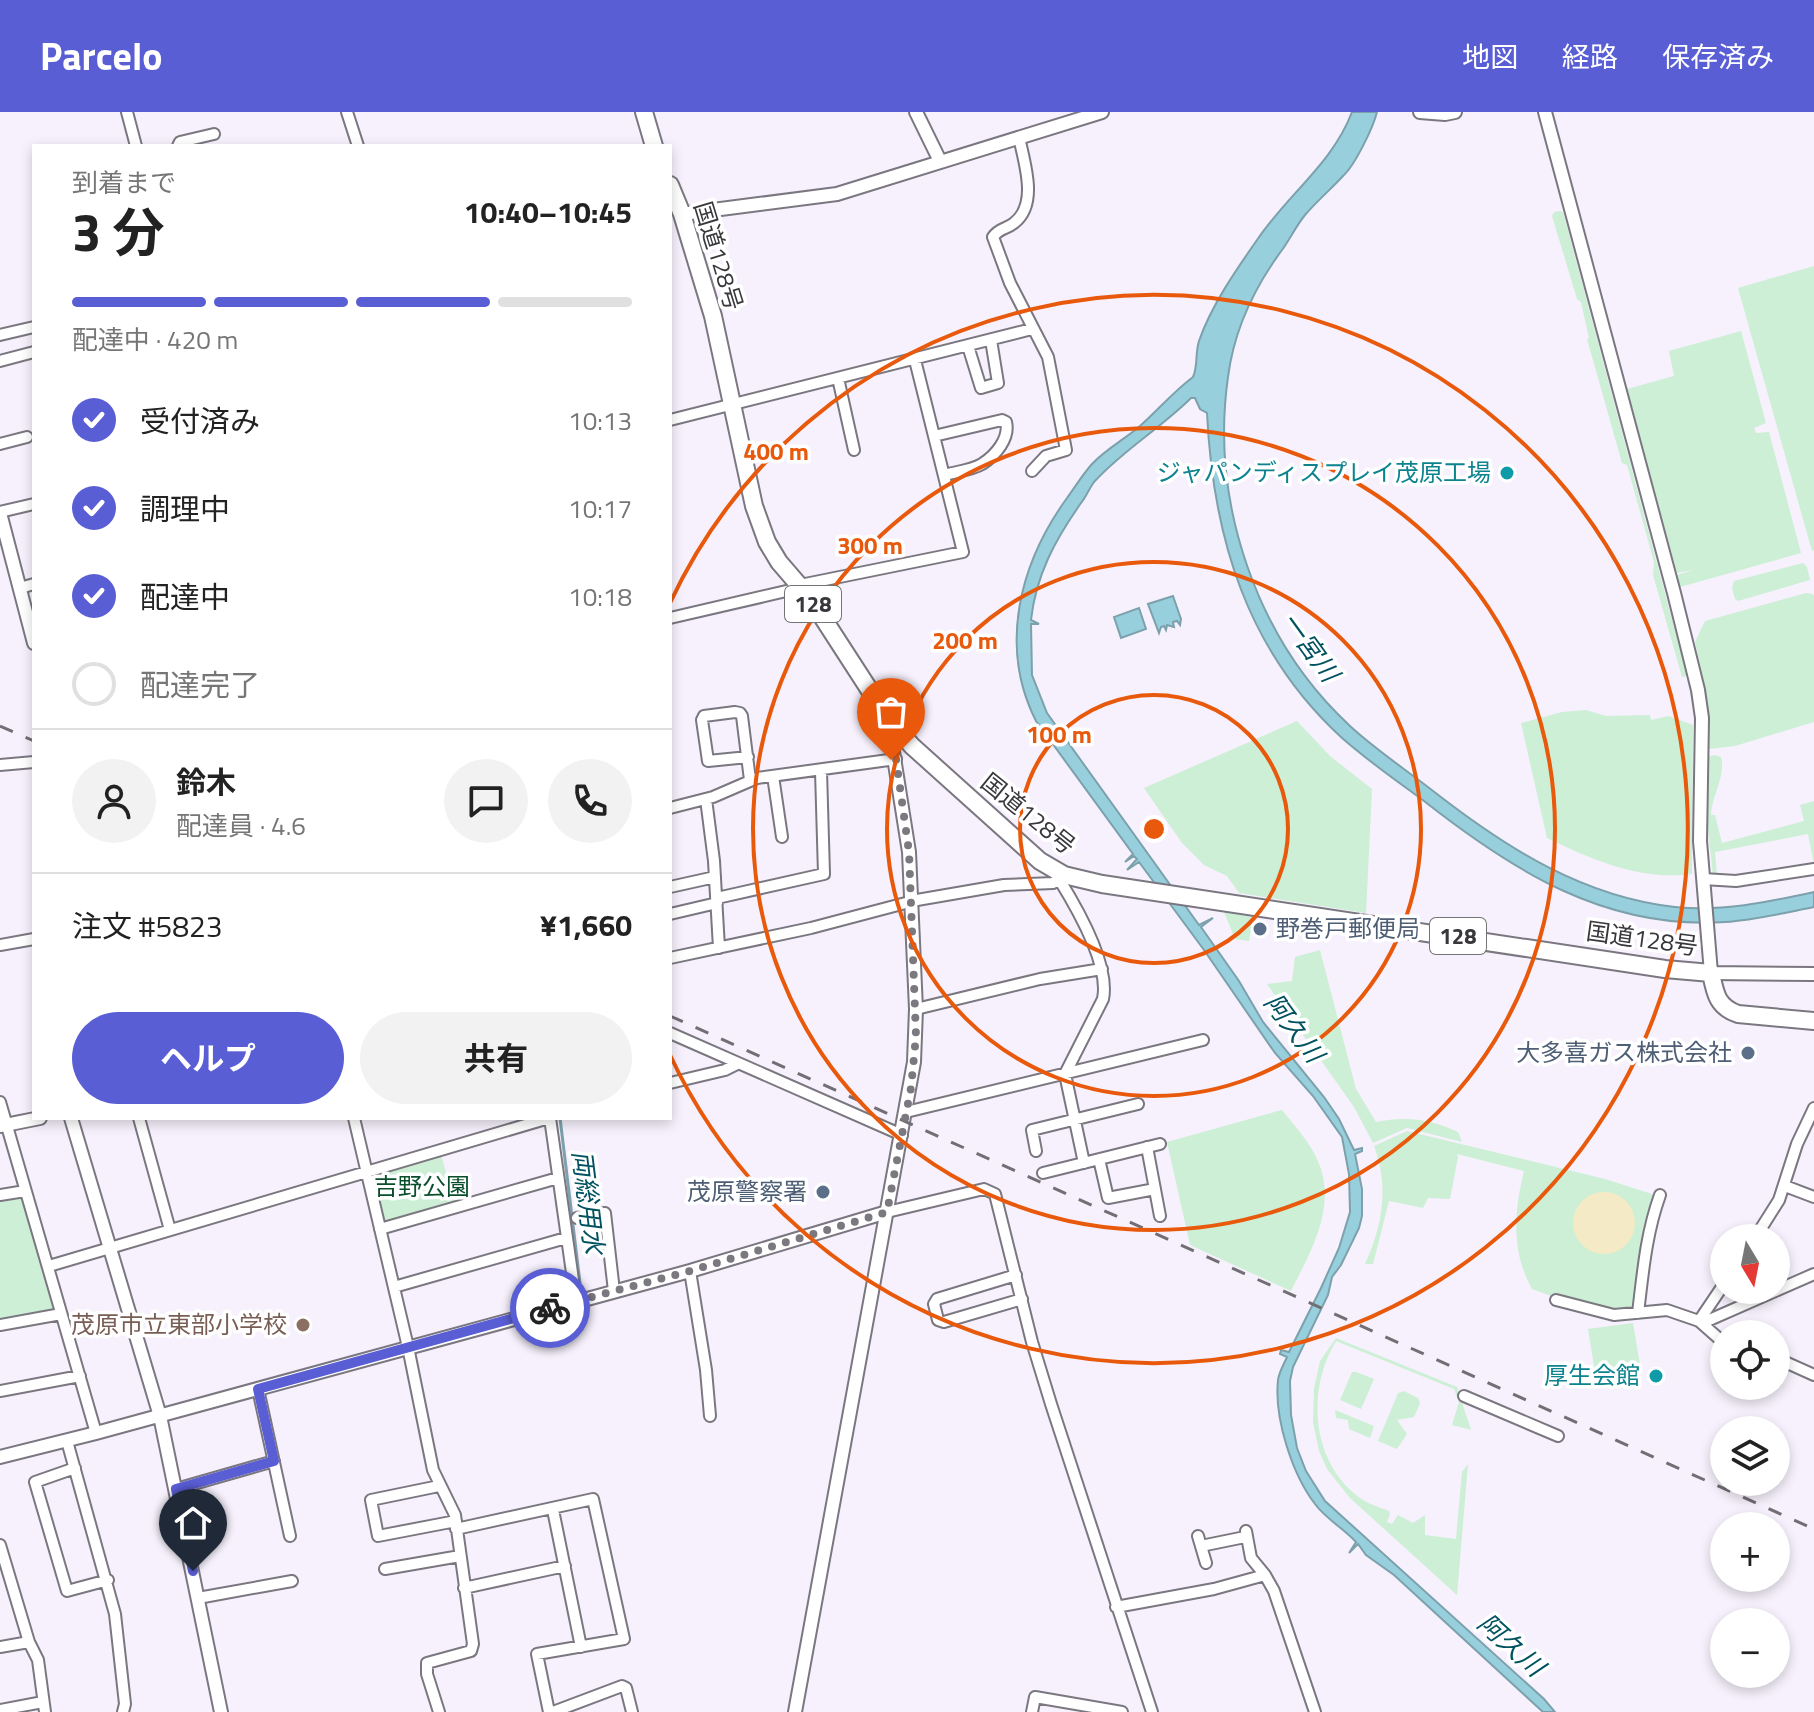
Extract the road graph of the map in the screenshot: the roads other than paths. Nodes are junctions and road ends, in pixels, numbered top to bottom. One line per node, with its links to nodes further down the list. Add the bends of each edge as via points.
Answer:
1 (127, 112): 12 (street)
2 (347, 112): 14 (street)
3 (644, 112): 15 (highway)
4 (916, 112): 16 (street)
5 (1102, 112): 9 (street)
6 (1420, 112): 7 (street)
7 (1455, 112)
8 (1545, 112): 56 (street, via 1698,690)
9 (1087, 114): 11 (street)
10 (214, 134): 13 (street)
11 (1019, 137): 16 (street); 19 (street, via 1028,200 1016,223 993,237)
12 (135, 144)
13 (179, 144)
14 (357, 144)
15 (653, 144)
16 (940, 161): 17 (street, via 837,194)
17 (676, 214): 27 (highway, 国道128号 / 128, via 713,316)
18 (32, 327): 20 (street)
19 (1032, 329): 21 (street); 33 (street, via 1048,357 1071,450 1046,456)
20 (0, 335)
21 (991, 340): 22 (street); 22 (street, via 998,383 981,388)
22 (968, 346): 24 (street)
23 (32, 353): 25 (street)
24 (915, 360): 26 (street); 29 (street)
25 (0, 361)
26 (838, 378): 27 (street); 32 (street)
27 (731, 404): 28 (street); 38 (highway, 国道128号 / 128, via 760,525 779,562)
28 (672, 419)
29 (934, 436): 34 (street); 34 (street, via 1002,420 1009,433 982,464)
30 (27, 437): 31 (street)
31 (0, 444)
32 (854, 450)
33 (1032, 471)
34 (944, 475): 38 (street, via 963,552)
35 (32, 505): 36 (street)
36 (0, 513): 39 (street)
37 (32, 585): 39 (street)
38 (800, 586): 40 (street); 42 (highway, 国道128号 / 128)
39 (20, 588): 41 (street)
40 (672, 618)
41 (32, 635)
42 (887, 717): 44 (street); 55 (highway, 国道128号 / 128, via 912,746)
43 (748, 757): 43 (street, via 740,713 704,716 708,761); 49 (street)
44 (896, 759): 47 (street); 59 (street)
45 (32, 762): 46 (street)
46 (0, 765)
47 (821, 771): 48 (street); 58 (street, via 824,874)
48 (773, 776): 49 (street); 52 (street)
49 (750, 780): 50 (street)
50 (706, 799): 51 (street); 54 (street)
51 (672, 808)
52 (782, 837)
53 (1814, 869): 56 (street)
54 (715, 877): 57 (street); 58 (street)
55 (1061, 877): 59 (street, via 1053,883 1004,885); 65 (street); 66 (highway, 国道128号 / 128)
56 (1703, 881): 66 (street)
57 (672, 887)
58 (717, 901): 60 (street); 63 (street)
59 (912, 901): 63 (street); 68 (street)
60 (672, 913)
61 (32, 939): 62 (street)
62 (0, 945)
63 (719, 948): 64 (street)
64 (672, 958)
65 (1102, 969): 68 (street); 73 (street, via 1103,999)
66 (1711, 973): 67 (street); 69 (highway, 国道128号, via 1717,998 1727,1010)
67 (1814, 974)
68 (916, 1009): 78 (street)
69 (1814, 1021)
70 (672, 1034): 72 (street)
71 (1203, 1040): 73 (street)
72 (737, 1064): 74 (street); 87 (street)
73 (1065, 1074): 78 (street); 79 (street)
74 (672, 1083)
75 (0, 1102): 86 (street)
76 (1138, 1104): 79 (street)
77 (1814, 1108): 96 (street)
78 (906, 1112): 87 (street)
79 (1075, 1119): 90 (street, via 1032,1130); 92 (street)
80 (32, 1120): 86 (street)
81 (72, 1120): 109 (street)
82 (140, 1120): 107 (street)
83 (354, 1120): 93 (street)
84 (542, 1120): 93 (street)
85 (549, 1120): 95 (street)
86 (4, 1125): 98 (street)
87 (902, 1135): 102 (street)
88 (1160, 1144): 89 (street)
89 (1147, 1147): 91 (street); 97 (street)
90 (1036, 1151)
91 (1099, 1159): 92 (street); 97 (street, via 1108,1198)
92 (1084, 1163): 94 (street)
93 (367, 1172): 106 (street); 107 (street)
94 (1043, 1173)
95 (558, 1178): 106 (street); 108 (street)
96 (1785, 1186): 101 (street); 105 (street)
97 (1155, 1189): 103 (street)
98 (25, 1191): 99 (street); 110 (street)
99 (0, 1195)
100 (1660, 1195): 120 (street, via 1650,1224)
101 (1814, 1197)
102 (887, 1212): 111 (street); 113 (street, via 990,1189); 167 (street)
103 (1160, 1216)
104 (577, 1218): 115 (street, via 605,1213)
105 (1764, 1224)
106 (380, 1229): 114 (street)
107 (170, 1230): 109 (street)
108 (566, 1238): 114 (street); 118 (street)
109 (110, 1248): 110 (street); 132 (street)
110 (49, 1266): 121 (street)
111 (690, 1271): 115 (street); 133 (street)
112 (1814, 1274): 122 (street)
113 (1016, 1275): 116 (street); 116 (street, via 937,1299 938,1320)
114 (394, 1287): 125 (street)
115 (614, 1291): 118 (street)
116 (1022, 1299): 156 (street)
117 (1556, 1300): 120 (street, via 1614,1315)
118 (576, 1301): 125 (street)
119 (1710, 1304): 122 (street)
120 (1638, 1313): 122 (street, via 1667,1310)
121 (61, 1314): 123 (street); 128 (street)
122 (1699, 1321): 124 (street)
123 (0, 1325)
124 (1710, 1331)
125 (408, 1347): 129 (street); 140 (street)
126 (1790, 1364): 127 (street)
127 (1814, 1375)
128 (80, 1376): 130 (street); 134 (street)
129 (258, 1389): 132 (street); 138 (street)
130 (0, 1391)
131 (1464, 1396): 135 (street)
132 (160, 1416): 134 (street); 141 (street)
133 (710, 1416)
134 (96, 1433): 136 (street)
135 (1558, 1436)
136 (67, 1441): 137 (street); 139 (street)
137 (0, 1457)
138 (274, 1461): 141 (street); 144 (street)
139 (75, 1468): 151 (street); 151 (street, via 35,1482 67,1591)
140 (439, 1486): 143 (street); 143 (street, via 371,1500 378,1536)
141 (176, 1489): 155 (street)
142 (553, 1510): 143 (street); 148 (street); 159 (street, via 593,1499 624,1639)
143 (456, 1525): 146 (street)
144 (290, 1536)
145 (0, 1545): 153 (street)
146 (460, 1556): 149 (street); 154 (street)
147 (1206, 1563): 150 (street, via 1199,1541 1245,1534 1251,1558)
148 (565, 1566): 154 (street); 159 (street)
149 (385, 1569)
150 (1265, 1575): 156 (street); 171 (street)
151 (108, 1580): 162 (street, via 122,1665)
152 (292, 1581): 155 (street)
153 (5, 1582): 157 (street)
154 (464, 1588): 164 (street, via 471,1651 427,1663)
155 (198, 1598): 163 (street)
156 (1116, 1607): 170 (street)
157 (29, 1642): 158 (street); 160 (street, via 38,1660)
158 (0, 1647)
159 (581, 1647): 165 (street, via 537,1654)
160 (44, 1707): 161 (street)
161 (0, 1710)
162 (123, 1712)
163 (221, 1712)
164 (439, 1712)
165 (551, 1712): 166 (street, via 622,1686)
166 (632, 1712)
167 (795, 1712)
168 (1032, 1712): 169 (street, via 1035,1697)
169 (1122, 1712)
170 (1152, 1712)
171 (1315, 1712)

